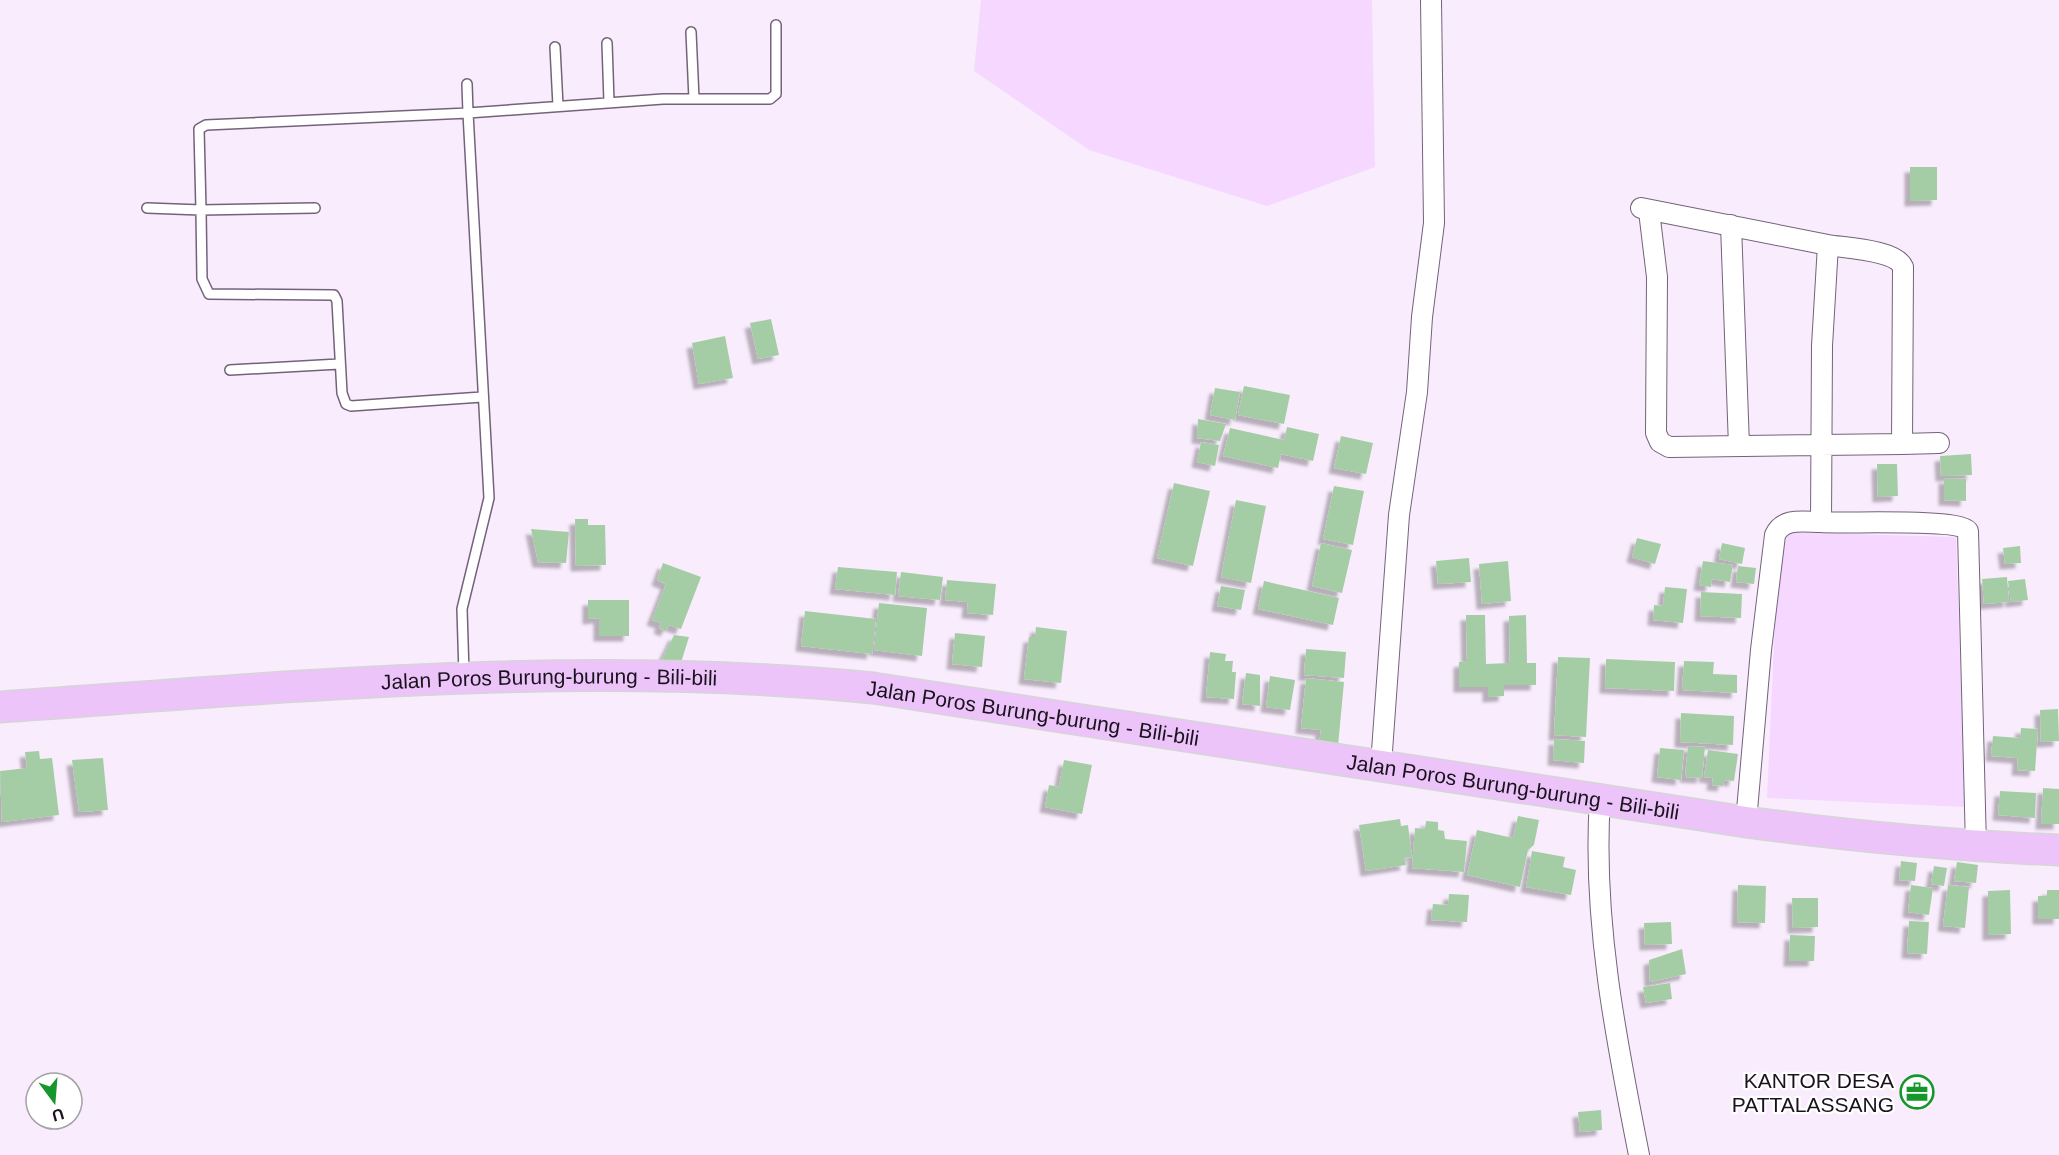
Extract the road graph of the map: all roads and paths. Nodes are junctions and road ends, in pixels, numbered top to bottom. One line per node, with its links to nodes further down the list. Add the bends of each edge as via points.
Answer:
1 (1431, 0): 26 (street, via 1434,223 1417,392 1399,515)
2 (776, 25): 7 (lane, via 776,94 772,98)
3 (691, 32): 7 (lane)
4 (607, 43): 8 (lane)
5 (555, 47): 9 (lane)
6 (467, 84): 10 (lane)
7 (694, 99): 8 (lane)
8 (609, 102): 9 (lane)
9 (558, 106): 10 (lane)
10 (468, 113): 13 (lane, via 202,127 198,144); 18 (lane)
11 (147, 208): 13 (lane)
12 (315, 208): 13 (lane)
13 (201, 210): 16 (lane, via 202,279 208,294 334,295)
14 (1731, 225): 15 (street); 22 (street); 22 (street, via 1645,209 1657,277 1656,433 1660,442 1669,447)
15 (1828, 245): 20 (street); 21 (street, via 1885,254 1897,258 1904,267)
16 (339, 364): 17 (lane); 18 (lane, via 343,399 351,406)
17 (230, 370)
18 (482, 397): 24 (lane, via 489,498 462,609)
19 (1939, 443): 21 (street)
20 (1822, 444): 21 (street); 22 (street); 23 (street)
21 (1902, 444)
22 (1738, 446)
23 (1821, 522): 28 (street, via 1788,522 1775,535); 29 (street, via 1933,523 1959,525 1968,531)
24 (464, 679): 25 (main road, Jalan Poros Burung-burung - Bili-bili); 26 (main road, Jalan Poros Burung-burung - Bili-bili, via 703,676 815,682)
25 (0, 707)
26 (1381, 765): 27 (main road, Jalan Poros Burung-burung - Bili-bili)
27 (1600, 799): 28 (main road, Jalan Poros Burung-burung - Bili-bili); 31 (street, via 1600,892 1614,1023)
28 (1746, 822): 29 (main road, Jalan Poros Burung-burung - Bili-bili, via 1860,838)
29 (1976, 847): 30 (main road, Jalan Poros Burung-burung - Bili-bili)
30 (2059, 850)
31 (1639, 1155)

